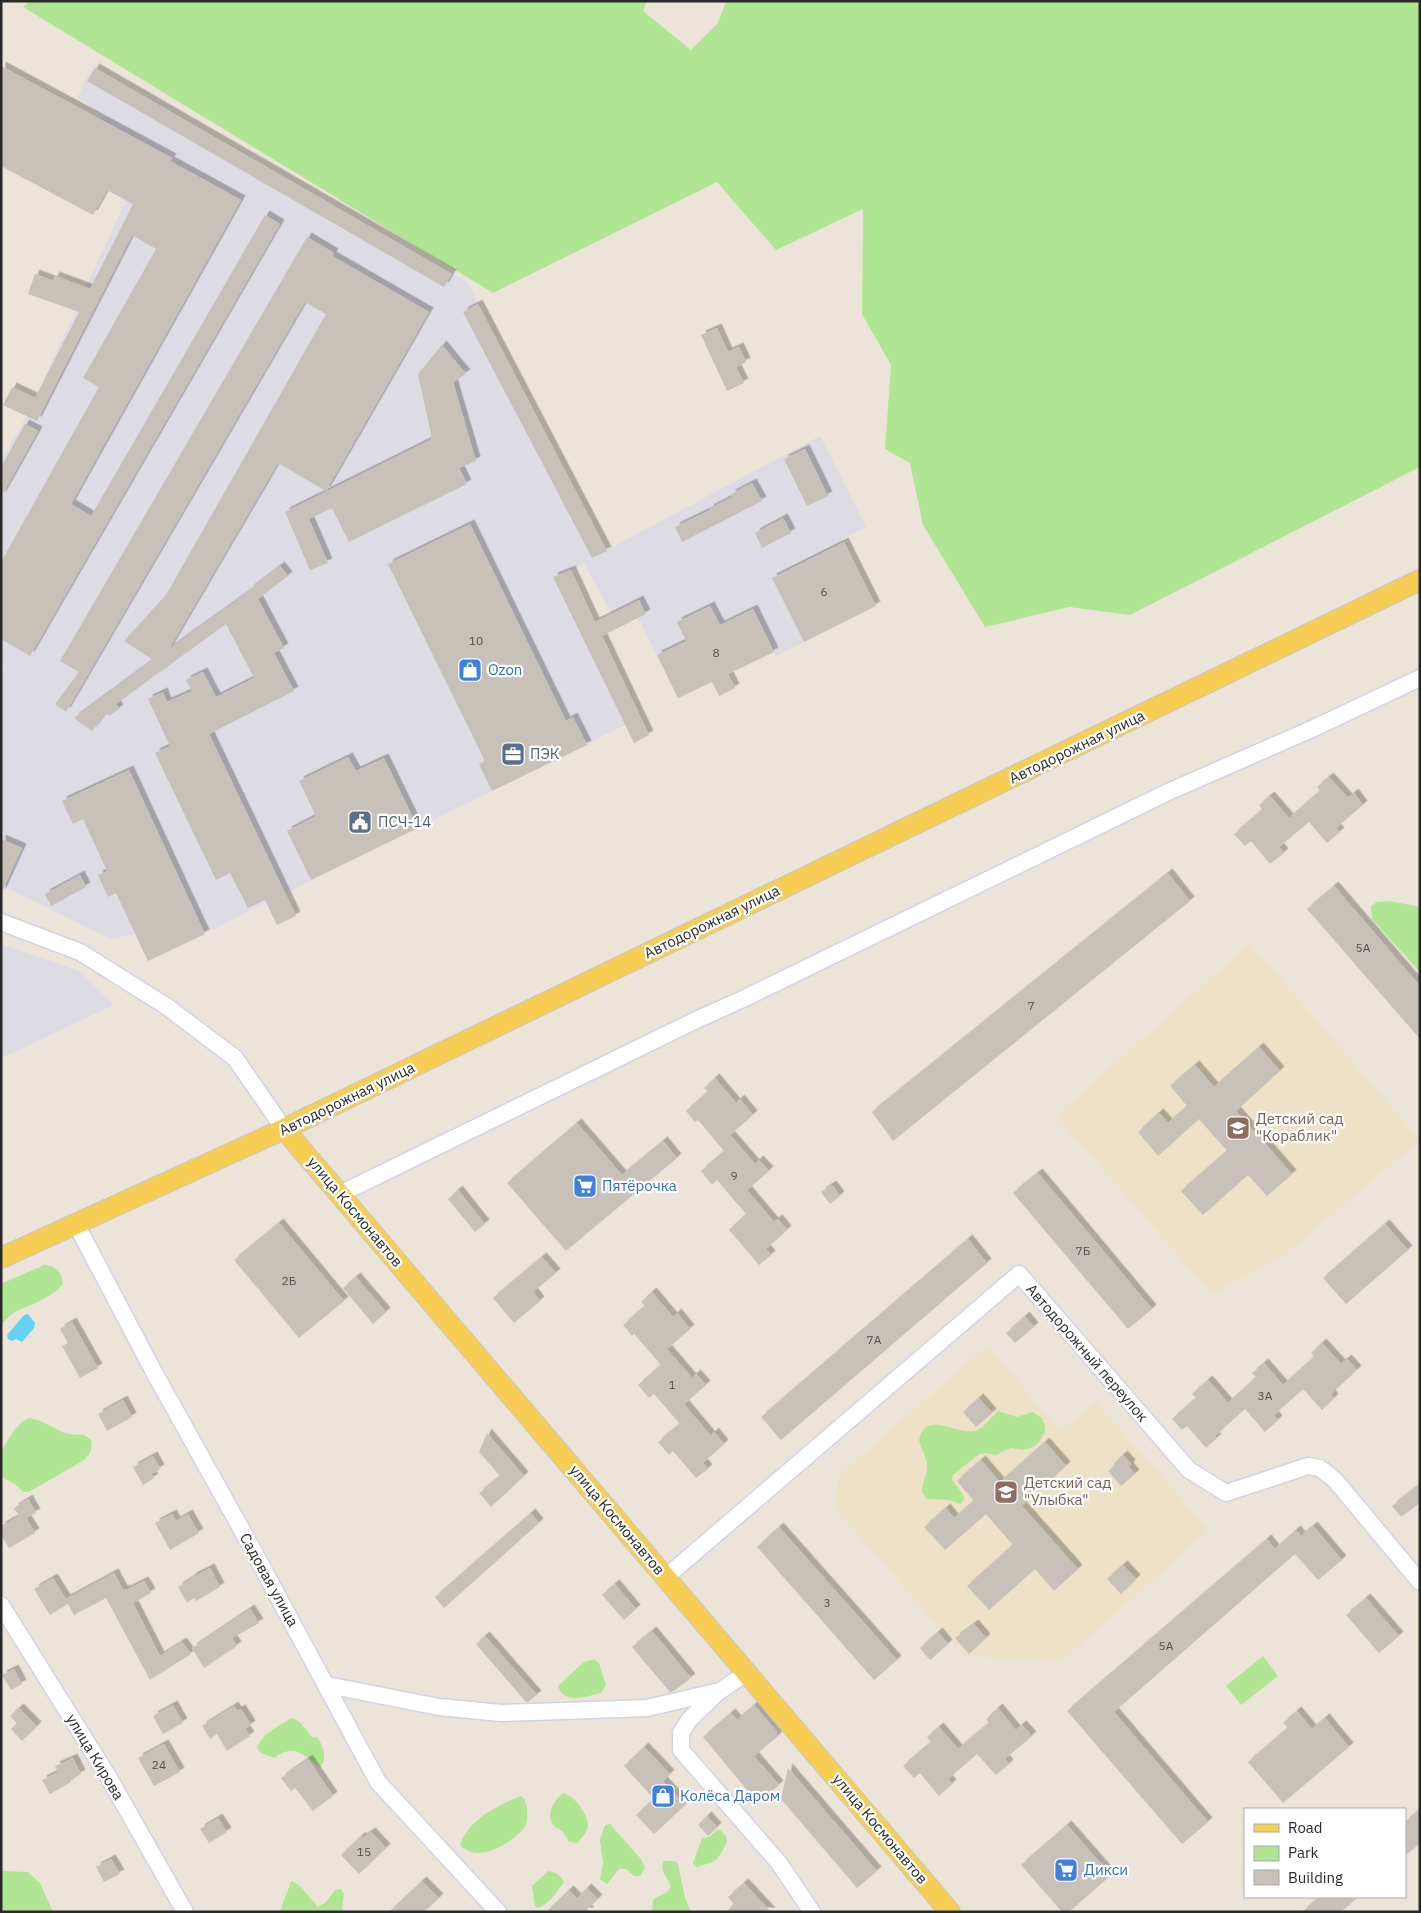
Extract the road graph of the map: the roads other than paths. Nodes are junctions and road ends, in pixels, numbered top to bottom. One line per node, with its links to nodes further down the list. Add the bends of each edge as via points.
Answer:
1 (1420, 580): 4 (main road, Автодорожная улица)
2 (1420, 678): 5 (street, via 1168,792)
3 (1, 922): 4 (street, via 80,952 166,1006 235,1058)
4 (284, 1129): 5 (main road, улица Космонавтов); 6 (main road, Автодорожная улица)
5 (340, 1194): 8 (main road, улица Космонавтов)
6 (76, 1224): 7 (main road, Автодорожная улица); 12 (street, Садовая улица)
7 (1, 1258)
8 (666, 1577): 9 (street, Автодорожный переулок, via 1019,1274 1189,1470 1226,1493 1308,1466 1320,1468 1335,1480); 11 (main road, улица Космонавтов)
9 (1420, 1582)
10 (1, 1605): 14 (street, улица Кирова, via 109,1778)
11 (746, 1672): 13 (street); 17 (main road, улица Космонавтов)
12 (327, 1684): 13 (street, via 439,1707 501,1713 647,1708); 15 (street, Садовая улица, via 378,1782)
13 (720, 1691): 16 (street, via 688,1720 681,1733 681,1750 779,1863)
14 (185, 1912)
15 (498, 1912)
16 (812, 1912)
17 (950, 1912)

